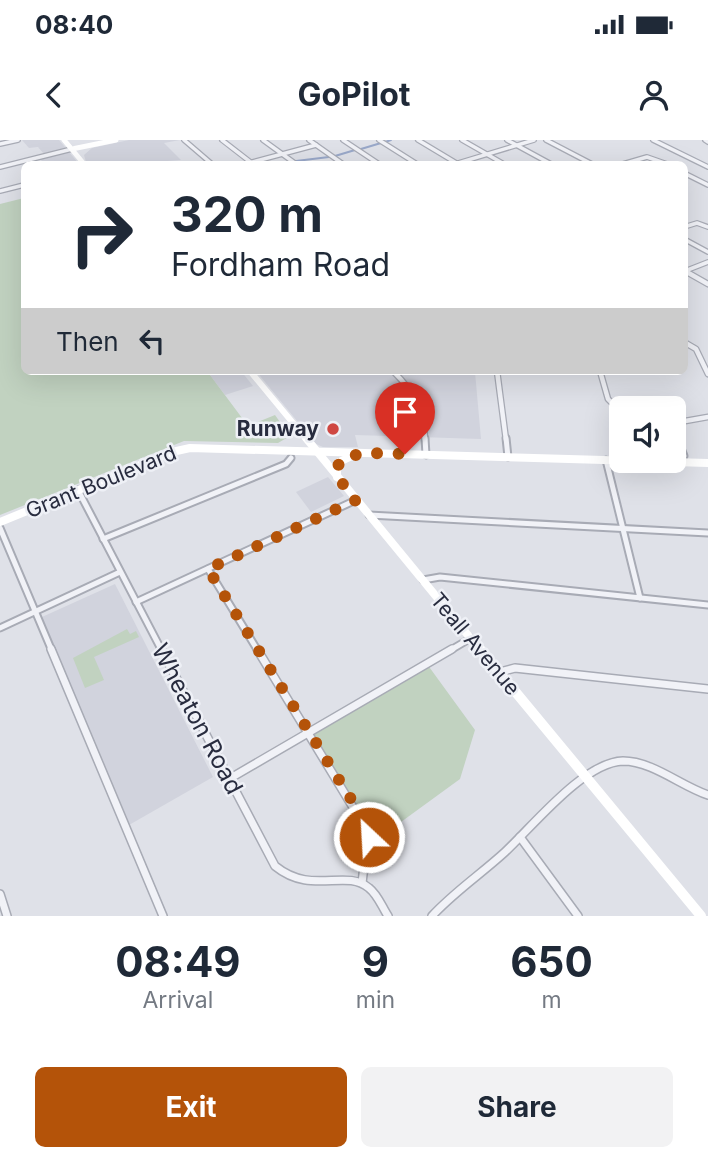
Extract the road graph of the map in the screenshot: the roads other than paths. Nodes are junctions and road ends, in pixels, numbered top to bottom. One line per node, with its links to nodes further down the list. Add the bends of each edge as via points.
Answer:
1 (18, 140): 16 (street)
2 (64, 140): 20 (street)
3 (116, 140): 17 (street)
4 (184, 140): 26 (street)
5 (222, 140): 27 (street)
6 (263, 140): 21 (street)
7 (309, 140): 18 (street)
8 (343, 140): 31 (street)
9 (379, 140): 32 (street)
10 (418, 140): 33 (street)
11 (462, 140): 22 (street)
12 (507, 140): 19 (street)
13 (534, 140): 19 (street)
14 (546, 140): 37 (street)
15 (653, 140): 42 (street)
16 (0, 144)
17 (89, 145): 20 (street); 25 (street, via 83,151)
18 (316, 145): 21 (street); 30 (street)
19 (517, 145): 22 (street); 36 (street)
20 (72, 149): 23 (street); 24 (street)
21 (282, 154): 28 (street); 29 (street)
22 (487, 155): 34 (street); 35 (street)
23 (24, 161)
24 (82, 161)
25 (83, 161)
26 (208, 161)
27 (248, 161)
28 (261, 161)
29 (292, 161)
30 (339, 161)
31 (374, 161)
32 (412, 161)
33 (452, 161)
34 (467, 161)
35 (498, 161)
36 (546, 161)
37 (586, 161)
38 (633, 161): 39 (street, via 647,157)
39 (658, 161)
40 (21, 162): 41 (street)
41 (0, 167)
42 (708, 167)
43 (688, 175): 44 (street)
44 (708, 185)
45 (21, 186): 46 (street)
46 (0, 191)
47 (688, 226): 48 (street)
48 (708, 227)
49 (688, 241): 50 (street)
50 (708, 252)
51 (708, 262): 52 (street)
52 (688, 270)
53 (688, 273): 54 (street)
54 (708, 284)
55 (688, 344): 56 (street, via 696,349)
56 (708, 374)
57 (253, 375): 64 (street, Teall Avenue)
58 (397, 375): 68 (street, via 422,402)
59 (498, 375): 69 (street)
60 (601, 375): 61 (street)
61 (609, 400)
62 (708, 417): 63 (street)
63 (686, 421)
64 (292, 424): 65 (street, via 295,443); 66 (street, Teall Avenue)
65 (279, 450): 66 (street, Grant Boulevard); 75 (street, Grant Boulevard, via 183,449)
66 (315, 452): 67 (street, Grant Boulevard); 74 (street, Teall Avenue)
67 (361, 453): 68 (street, Grant Boulevard); 74 (street, via 339,461)
68 (426, 455): 69 (street, Grant Boulevard)
69 (508, 457): 71 (street, Grant Boulevard)
70 (290, 458): 82 (street, via 286,464)
71 (607, 460): 80 (street)
72 (686, 463): 73 (street, Grant Boulevard)
73 (708, 463)
74 (337, 477): 76 (street, Teall Avenue)
75 (78, 490): 78 (street, Grant Boulevard); 82 (street, Wheaton Road)
76 (356, 500): 77 (street, Teall Avenue); 83 (street)
77 (369, 515): 80 (street); 85 (street, Teall Avenue)
78 (0, 522)
79 (0, 528): 89 (street)
80 (624, 528): 81 (street); 86 (street)
81 (708, 533)
82 (103, 539): 84 (street, Wheaton Road)
83 (208, 569): 87 (street); 94 (street)
84 (120, 572): 87 (street, Wheaton Road); 89 (street)
85 (423, 580): 86 (street); 91 (street, Teall Avenue)
86 (640, 598): 88 (street)
87 (136, 602): 96 (street, Wheaton Road)
88 (708, 605)
89 (35, 612): 90 (street); 102 (street)
90 (0, 628)
91 (471, 638): 92 (street, Teall Avenue); 94 (street)
92 (499, 672): 93 (street, via 515,668); 95 (street, Teall Avenue)
93 (708, 689)
94 (309, 733): 96 (street); 99 (street, via 368,832)
95 (587, 778): 97 (street, via 625,761); 98 (street); 106 (street, Teall Avenue)
96 (229, 779): 99 (street, Wheaton Road, via 280,872 316,884)
97 (708, 795)
98 (520, 837): 104 (street); 105 (street)
99 (362, 883): 103 (street, via 372,890)
100 (0, 894): 101 (street)
101 (7, 916)
102 (163, 916)
103 (388, 916)
104 (432, 916)
105 (578, 916)
106 (701, 916)

